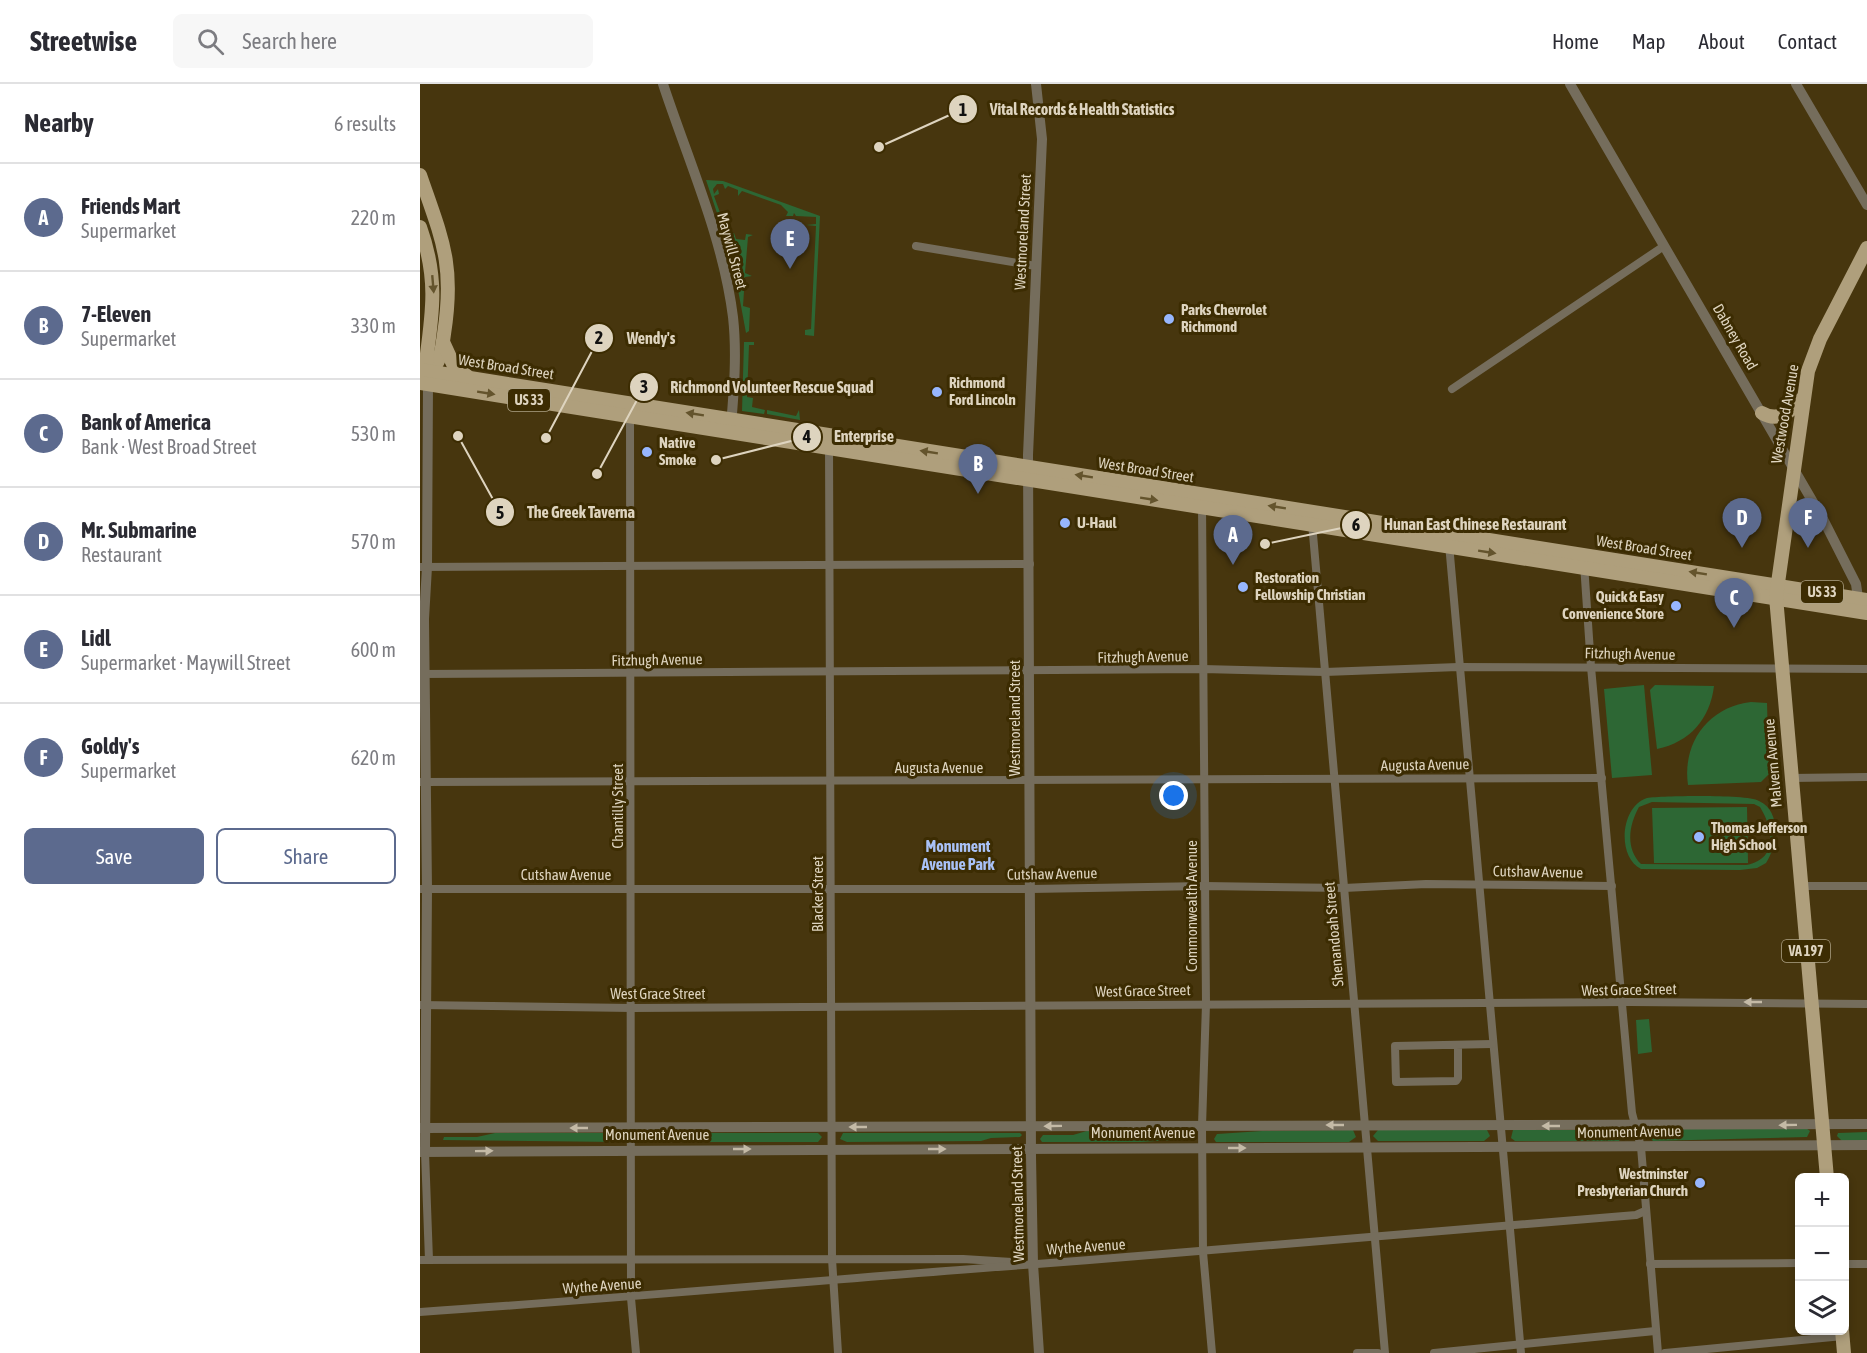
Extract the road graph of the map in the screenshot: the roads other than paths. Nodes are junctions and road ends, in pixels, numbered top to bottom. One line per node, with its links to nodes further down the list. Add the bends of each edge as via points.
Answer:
1 (663, 84): 19 (street, Maywill Street, via 726,277 735,343)
2 (1036, 84): 11 (street, Westmoreland Street, via 1042,139)
3 (1570, 84): 9 (street, Dabney Road)
4 (1796, 84): 6 (street)
5 (420, 175): 12 (main road, via 449,265 450,294)
6 (1867, 205)
7 (420, 227): 13 (main road, one-way to 13, via 433,281 434,313)
8 (916, 246): 11 (street)
9 (1664, 246): 15 (street); 18 (street, Dabney Road)
10 (1867, 248): 16 (main road, Westwood Avenue / VA 197, via 1813,354)
11 (1036, 266): 23 (street, Westmoreland Street)
12 (443, 342): 13 (main road, via 438,365); 14 (main road, via 454,366)
13 (424, 377): 14 (main road, West Broad Street); 17 (main road, West Broad Street / US 33, one-way to 17); 21 (street)
14 (472, 378): 17 (main road, West Broad Street / US 33)
15 (1452, 389)
16 (1803, 398): 18 (main road, via 1782,416); 22 (main road, Westwood Avenue / VA 197)
17 (630, 410): 19 (main road, West Broad Street / US 33); 30 (street, Chantilly Street)
18 (1762, 413): 22 (street, Dabney Road)
19 (731, 426): 20 (main road, West Broad Street / US 33)
20 (828, 442): 23 (main road, West Broad Street / US 33); 28 (street, Blacker Street)
21 (424, 458): 31 (street)
22 (1793, 468): 32 (main road, Westwood Avenue / VA 197); 33 (street, Dabney Road, via 1837,545)
23 (1028, 474): 24 (main road, West Broad Street / US 33); 29 (street, Westmoreland Street)
24 (1202, 501): 25 (main road, West Broad Street / US 33); 36 (street, Commonwealth Avenue)
25 (1312, 518): 26 (main road, West Broad Street / US 33); 41 (street, Shenandoah Street)
26 (1448, 540): 27 (main road, West Broad Street / US 33); 34 (street)
27 (1583, 561): 32 (main road, West Broad Street / US 33); 35 (street)
28 (830, 563): 29 (street); 30 (street); 39 (street, Blacker Street)
29 (1030, 564): 40 (street, Westmoreland Street)
30 (630, 565): 31 (street); 43 (street, Chantilly Street)
31 (424, 567): 42 (street)
32 (1776, 591): 33 (main road, West Broad Street / US 33); 37 (main road, Malvern Avenue / VA 197)
33 (1863, 606)
34 (1458, 667): 35 (street, Fitzhugh Avenue); 41 (street, Fitzhugh Avenue); 45 (street)
35 (1591, 667): 37 (street, Fitzhugh Avenue); 46 (street)
36 (1203, 669): 40 (street, Fitzhugh Avenue); 41 (street, Fitzhugh Avenue); 48 (street, Commonwealth Avenue)
37 (1781, 669): 38 (street, Fitzhugh Avenue); 47 (main road, Malvern Avenue / VA 197)
38 (1867, 669)
39 (830, 671): 40 (street, Fitzhugh Avenue); 43 (street, Fitzhugh Avenue); 51 (street, Blacker Street)
40 (1030, 672): 52 (street, Westmoreland Street)
41 (1325, 672): 49 (street, Shenandoah Street)
42 (423, 674): 43 (street, Fitzhugh Avenue); 53 (street)
43 (630, 674): 50 (street, Chantilly Street)
44 (1867, 777): 47 (street)
45 (1468, 778): 46 (street, Augusta Avenue); 49 (street, Augusta Avenue); 54 (street)
46 (1602, 778): 56 (street)
47 (1791, 778): 57 (main road, Malvern Avenue / VA 197)
48 (1204, 779): 49 (street, Augusta Avenue); 52 (street, Augusta Avenue); 55 (street, Commonwealth Avenue)
49 (1334, 780): 61 (street, Shenandoah Street)
50 (632, 781): 51 (street, Augusta Avenue); 53 (street, Augusta Avenue); 59 (street, Chantilly Street)
51 (831, 781): 52 (street, Augusta Avenue); 60 (street, Blacker Street)
52 (1031, 781): 63 (street, Westmoreland Street)
53 (423, 782): 62 (street)
54 (1478, 884): 56 (street, Cutshaw Avenue); 61 (street, Cutshaw Avenue); 68 (street)
55 (1205, 886): 61 (street, Cutshaw Avenue); 63 (street, Cutshaw Avenue); 67 (street, Commonwealth Avenue)
56 (1612, 886): 64 (street)
57 (1801, 886): 58 (street); 65 (main road, Malvern Avenue / VA 197)
58 (1867, 886)
59 (631, 888): 60 (street, Cutshaw Avenue); 62 (street, Cutshaw Avenue); 73 (street, Chantilly Street)
60 (832, 888): 63 (street, Cutshaw Avenue); 72 (street, Blacker Street)
61 (1344, 888): 71 (street, Shenandoah Street)
62 (424, 889): 66 (street)
63 (1031, 889): 70 (street, Westmoreland Street)
64 (1623, 1003): 65 (street, West Grace Street, one-way to 64); 68 (street, West Grace Street); 83 (street)
65 (1811, 1003): 69 (street, West Grace Street); 78 (main road, Malvern Avenue / VA 197)
66 (423, 1004): 73 (street, West Grace Street); 84 (street)
67 (1206, 1004): 70 (street, West Grace Street); 71 (street, West Grace Street); 79 (street, Commonwealth Avenue)
68 (1489, 1004): 71 (street, West Grace Street); 74 (street)
69 (1867, 1004)
70 (1031, 1006): 72 (street, West Grace Street); 82 (street, Westmoreland Street)
71 (1354, 1006): 77 (street, Shenandoah Street)
72 (831, 1007): 73 (street, West Grace Street); 81 (street, Blacker Street)
73 (632, 1008): 85 (street, Chantilly Street)
74 (1492, 1044): 75 (street); 80 (street)
75 (1458, 1045): 75 (street, via 1395,1046 1396,1082 1456,1081)
76 (1867, 1124): 78 (street, Monument Avenue)
77 (1364, 1125): 79 (street, Monument Avenue, one-way to 79); 80 (street, Monument Avenue); 93 (street, Shenandoah Street)
78 (1822, 1125): 83 (street, Monument Avenue, one-way to 83); 86 (main road, Malvern Avenue / VA 197)
79 (1202, 1126): 82 (street, Monument Avenue, one-way to 82); 90 (street, Commonwealth Avenue)
80 (1500, 1126): 83 (street, Monument Avenue, one-way to 80); 91 (street)
81 (833, 1127): 82 (street, Monument Avenue, one-way to 81); 85 (street, Monument Avenue); 92 (street, Blacker Street)
82 (1031, 1127): 89 (street, Westmoreland Street)
83 (1635, 1127): 88 (street)
84 (423, 1128): 85 (street, Monument Avenue, one-way to 84); 95 (street)
85 (631, 1128): 94 (street, Chantilly Street)
86 (1823, 1144): 87 (street, Monument Avenue); 88 (street, Monument Avenue); 96 (main road, Malvern Avenue / VA 197)
87 (1867, 1145)
88 (1641, 1147): 91 (street, Monument Avenue); 97 (street)
89 (1032, 1148): 90 (street, Monument Avenue); 92 (street, Monument Avenue, one-way to 89); 105 (street, Westmoreland Street)
90 (1203, 1148): 93 (street, Monument Avenue, one-way to 93); 100 (street, Commonwealth Avenue)
91 (1502, 1148): 93 (street, Monument Avenue); 98 (street)
92 (832, 1149): 94 (street, Monument Avenue, one-way to 92); 101 (street, Blacker Street)
93 (1367, 1149): 99 (street, Shenandoah Street)
94 (631, 1150): 95 (street, Monument Avenue, one-way to 94); 103 (street, Chantilly Street)
95 (423, 1152): 102 (street)
96 (1826, 1173)
97 (1645, 1211): 98 (street, Wythe Avenue); 106 (street)
98 (1509, 1227): 99 (street, Wythe Avenue); 115 (street)
99 (1374, 1239): 100 (street, Wythe Avenue); 122 (street, Shenandoah Street)
100 (1203, 1252): 105 (street, Wythe Avenue); 119 (street, Commonwealth Avenue)
101 (832, 1259): 103 (street); 105 (street, via 963,1259); 109 (street, Blacker Street)
102 (425, 1260): 103 (street)
103 (632, 1260): 110 (street, Chantilly Street)
104 (1795, 1263): 106 (street)
105 (1033, 1264): 109 (street, Wythe Avenue); 118 (street, Westmoreland Street)
106 (1650, 1264): 112 (street)
107 (1849, 1264): 108 (street)
108 (1867, 1264)
109 (833, 1281): 110 (street, Wythe Avenue); 117 (street, Blacker Street)
110 (631, 1298): 111 (street, Wythe Avenue); 116 (street, Chantilly Street)
111 (420, 1312)
112 (1655, 1331): 115 (street); 124 (street)
113 (1825, 1335): 125 (street)
114 (1843, 1335): 126 (main road)
115 (1521, 1349): 123 (street)
116 (636, 1353)
117 (838, 1353)
118 (1039, 1353)
119 (1212, 1353)
120 (1357, 1353): 121 (street)
121 (1378, 1353)
122 (1384, 1353)
123 (1434, 1353)
124 (1658, 1353)
125 (1665, 1353)
126 (1844, 1353)

